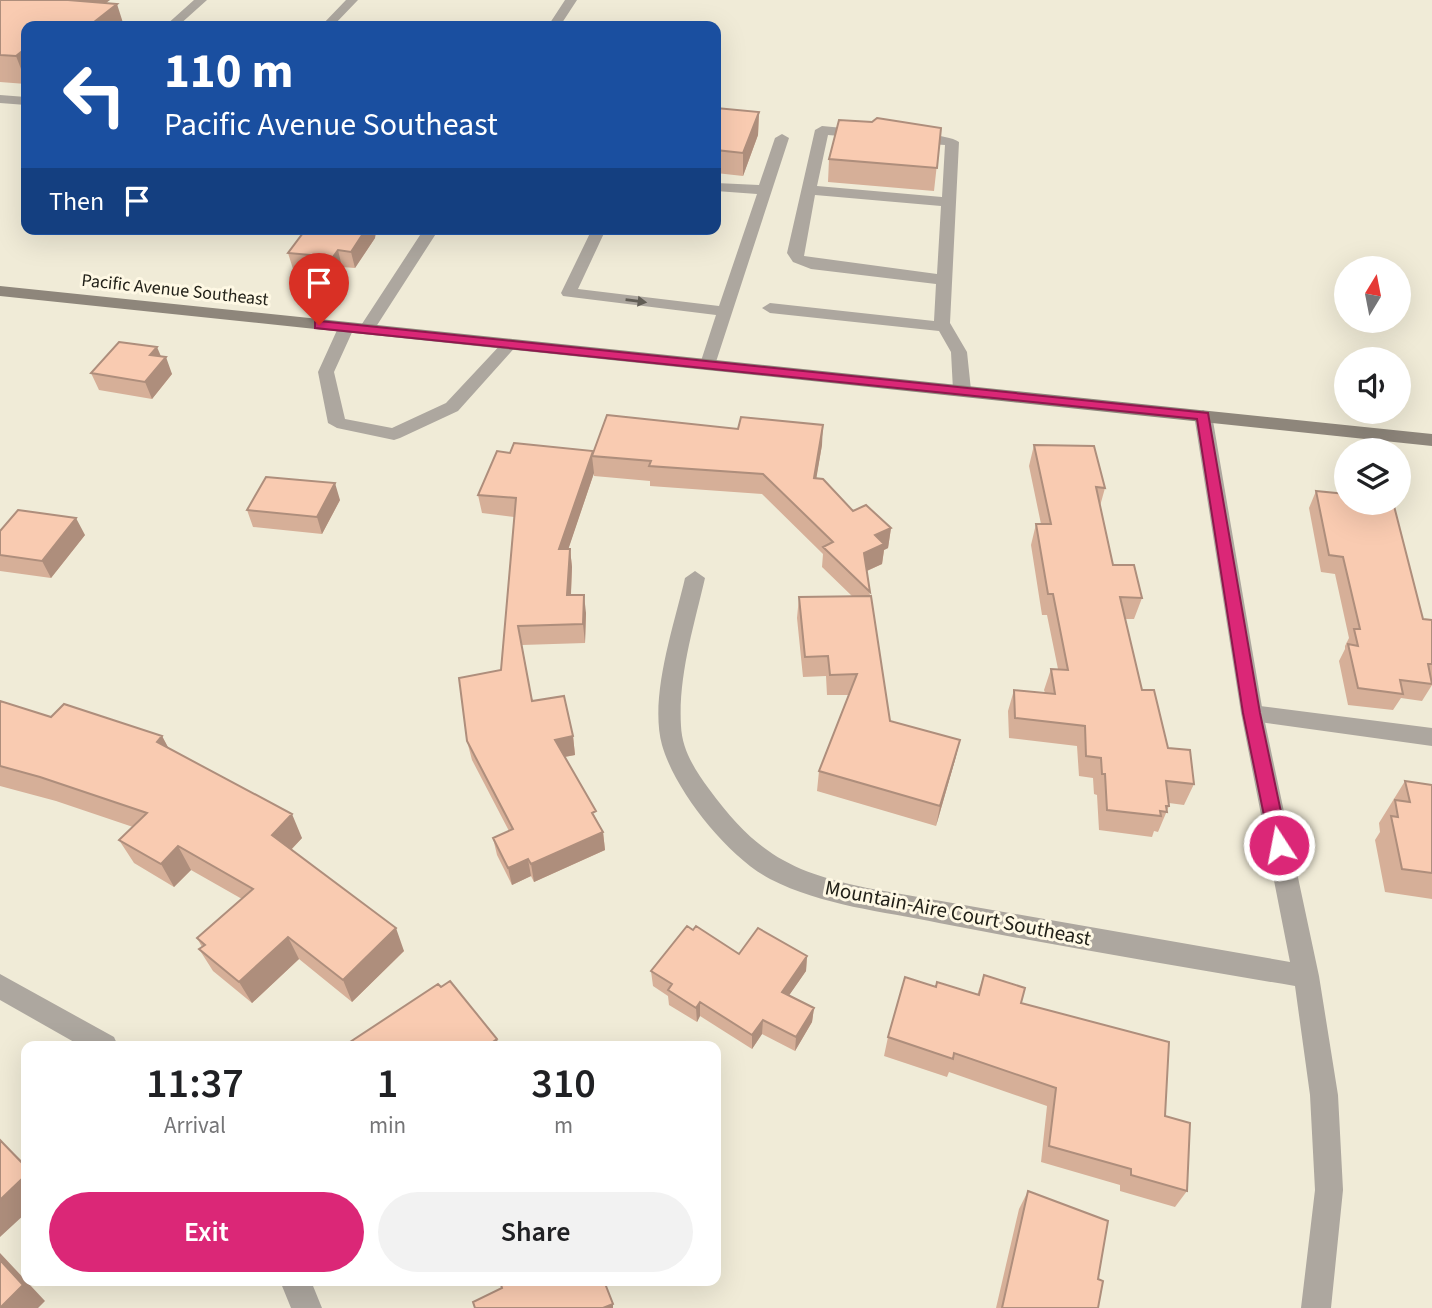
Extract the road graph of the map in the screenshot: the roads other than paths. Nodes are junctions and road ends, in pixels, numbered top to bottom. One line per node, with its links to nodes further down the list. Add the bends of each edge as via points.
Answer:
1 (201, 0): 4 (street)
2 (352, 0): 5 (street)
3 (571, 0): 6 (street)
4 (177, 21)
5 (332, 21)
6 (557, 21)
7 (0, 99): 8 (street)
8 (21, 101)
9 (874, 135): 14 (street, via 822,130)
10 (900, 137): 15 (street, via 952,142)
11 (782, 138): 13 (street)
12 (721, 187): 13 (street)
13 (764, 190): 21 (street)
14 (810, 190): 15 (street); 18 (street, via 798,259)
15 (949, 202): 18 (street)
16 (428, 235): 24 (street)
17 (596, 235): 21 (street, one-way to 21, via 569,293)
18 (945, 280): 22 (street)
19 (0, 291): 23 (main road, Pacific Avenue Southeast)
20 (770, 308): 22 (street)
21 (724, 311): 26 (street)
22 (944, 327): 27 (street, via 958,352)
23 (346, 328): 24 (main road, Pacific Avenue Southeast); 25 (street, via 326,372 337,424 394,434 452,407)
24 (366, 330): 25 (main road, Pacific Avenue Southeast)
25 (510, 344): 26 (main road, Pacific Avenue Southeast)
26 (708, 364): 27 (main road, Pacific Avenue Southeast)
27 (962, 390): 28 (main road, Pacific Avenue Southeast)
28 (1203, 415): 29 (main road, Pacific Avenue Southeast); 31 (street)
29 (1432, 440)
30 (695, 578): 33 (street, Mountain-Aire Court Southeast, via 675,678 673,746 702,799 758,858 831,891 1016,928)
31 (1252, 713): 32 (street); 33 (street)
32 (1432, 737)
33 (1306, 976): 38 (street, via 1324,1095 1329,1191)
34 (0, 986): 35 (street)
35 (96, 1041)
36 (297, 1286): 37 (street)
37 (307, 1308)
38 (1317, 1308)

